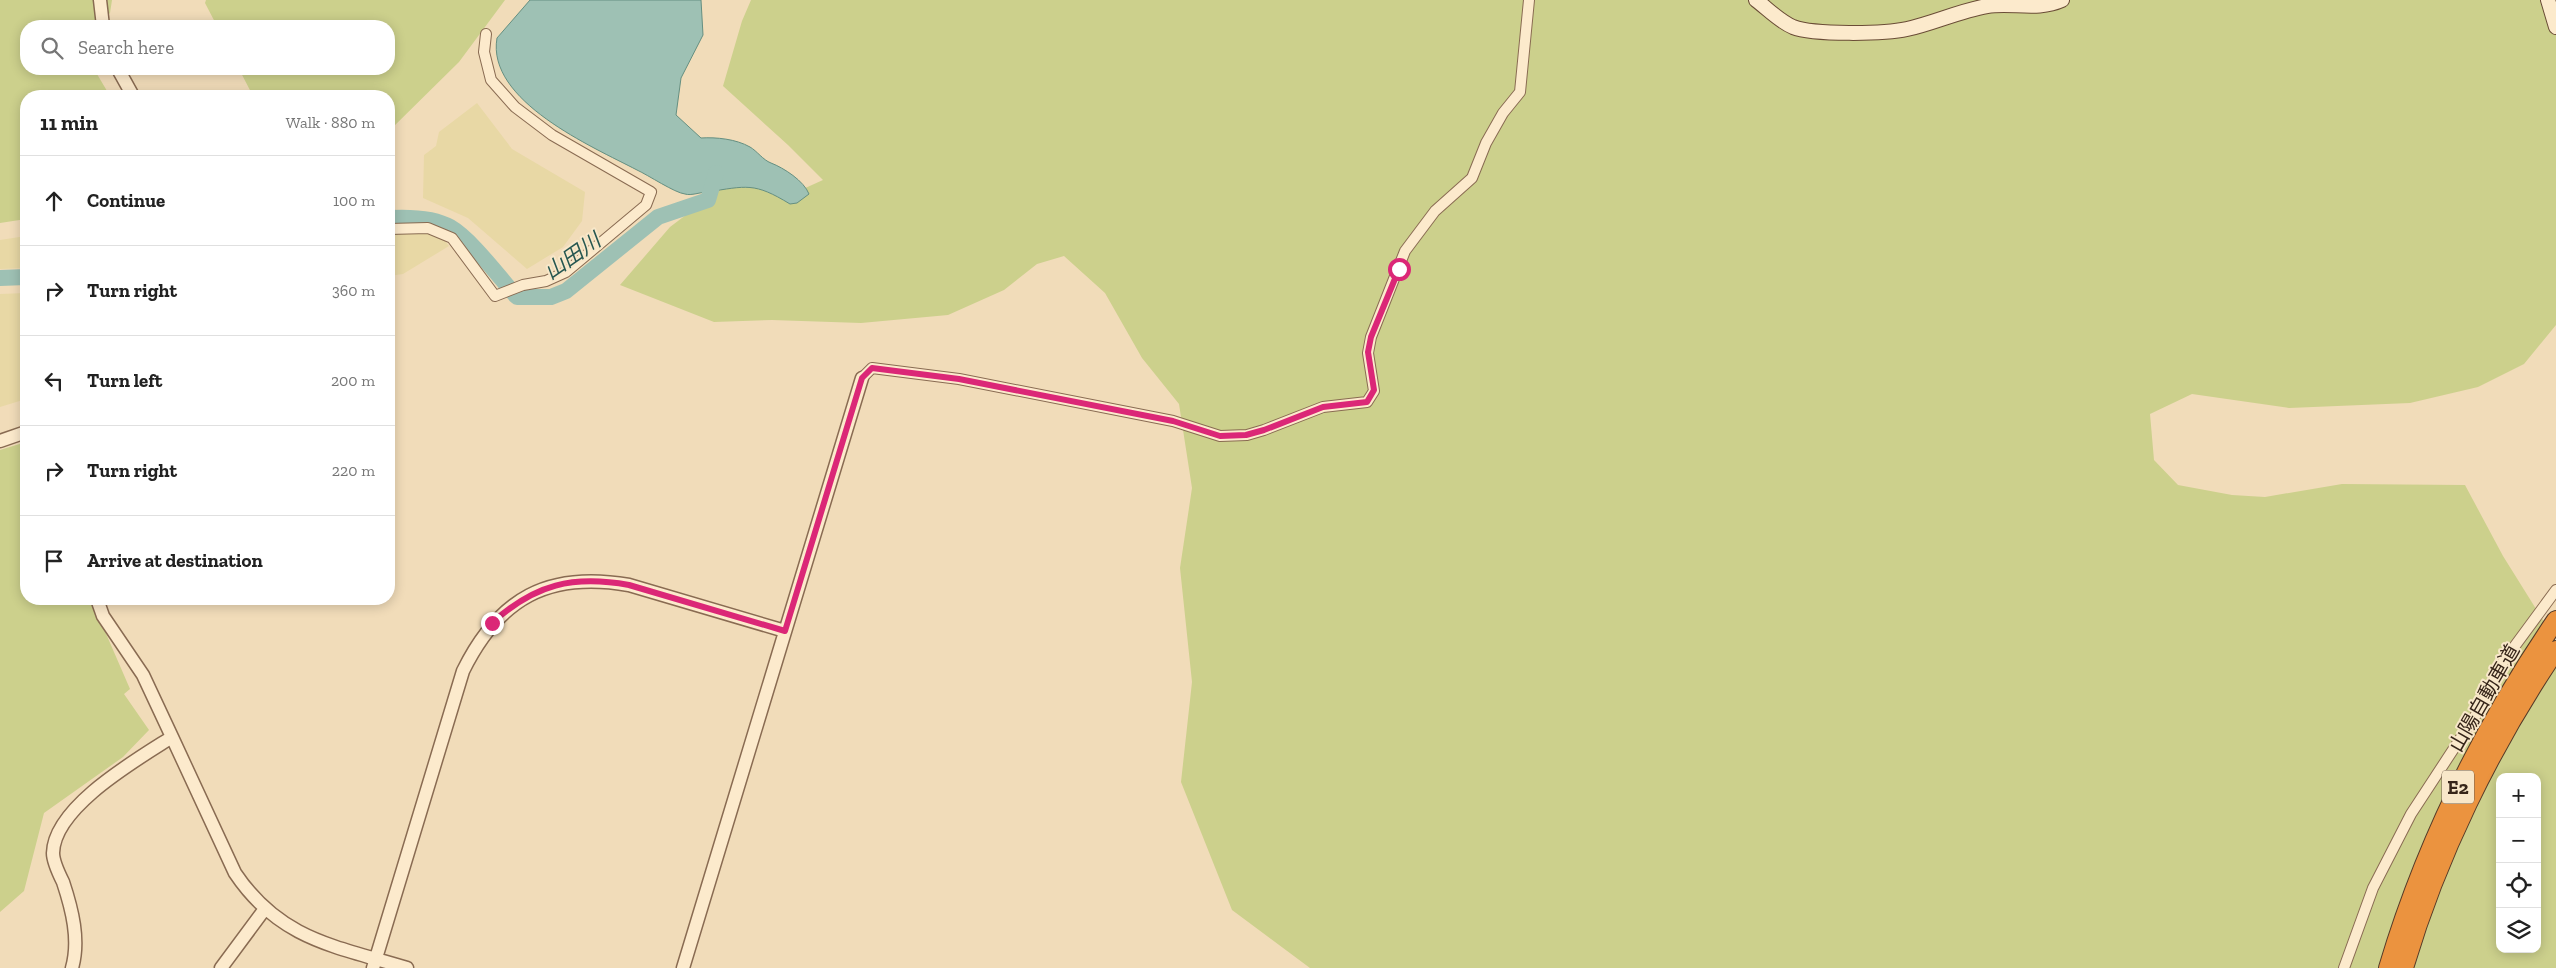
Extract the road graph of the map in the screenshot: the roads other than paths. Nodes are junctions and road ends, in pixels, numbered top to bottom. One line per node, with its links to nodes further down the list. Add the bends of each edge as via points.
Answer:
1 (100, 0): 6 (street)
2 (1529, 0): 12 (street, via 1520,92 1486,143 1472,178 1435,211 1405,251 1371,337 1368,352 1374,390 1367,402 1323,407 1264,430 1246,435 1220,436 1173,421 959,379 872,368)
3 (1756, 0): 4 (main road, via 1794,27 1824,32 1906,30 1958,12 1988,6 2035,6)
4 (2062, 0)
5 (2548, 0): 7 (main road)
6 (102, 20)
7 (2556, 27)
8 (486, 34): 11 (street, via 484,52 491,80 515,107 552,136 651,192 646,205 566,272 495,296 452,238 428,228)
9 (121, 75): 10 (street)
10 (130, 90)
11 (395, 229)
12 (862, 378): 18 (street)
13 (20, 434): 14 (street)
14 (0, 441)
15 (2556, 590): 27 (street, via 2503,662 2481,707 2411,814 2373,888)
16 (100, 605): 20 (street, via 103,616 143,675)
17 (2556, 620): 28 (highway, 山陽自動車道 / E2, via 2502,704 2461,782 2414,890)
18 (785, 631): 22 (street, via 629,585 605,581 562,584 513,604 481,637 463,671); 26 (street)
19 (2556, 650): 29 (highway, 山陽自動車道 / E2, via 2517,713 2476,790 2429,896)
20 (172, 737): 21 (street, via 234,873); 23 (street, via 77,805 63,822 55,840 53,855 71,906 75,948)
21 (264, 910): 22 (street, via 292,930); 24 (street)
22 (375, 963): 25 (street)
23 (72, 968)
24 (221, 968)
25 (407, 968)
26 (684, 968)
27 (2344, 968)
28 (2388, 968)
29 (2404, 968)

